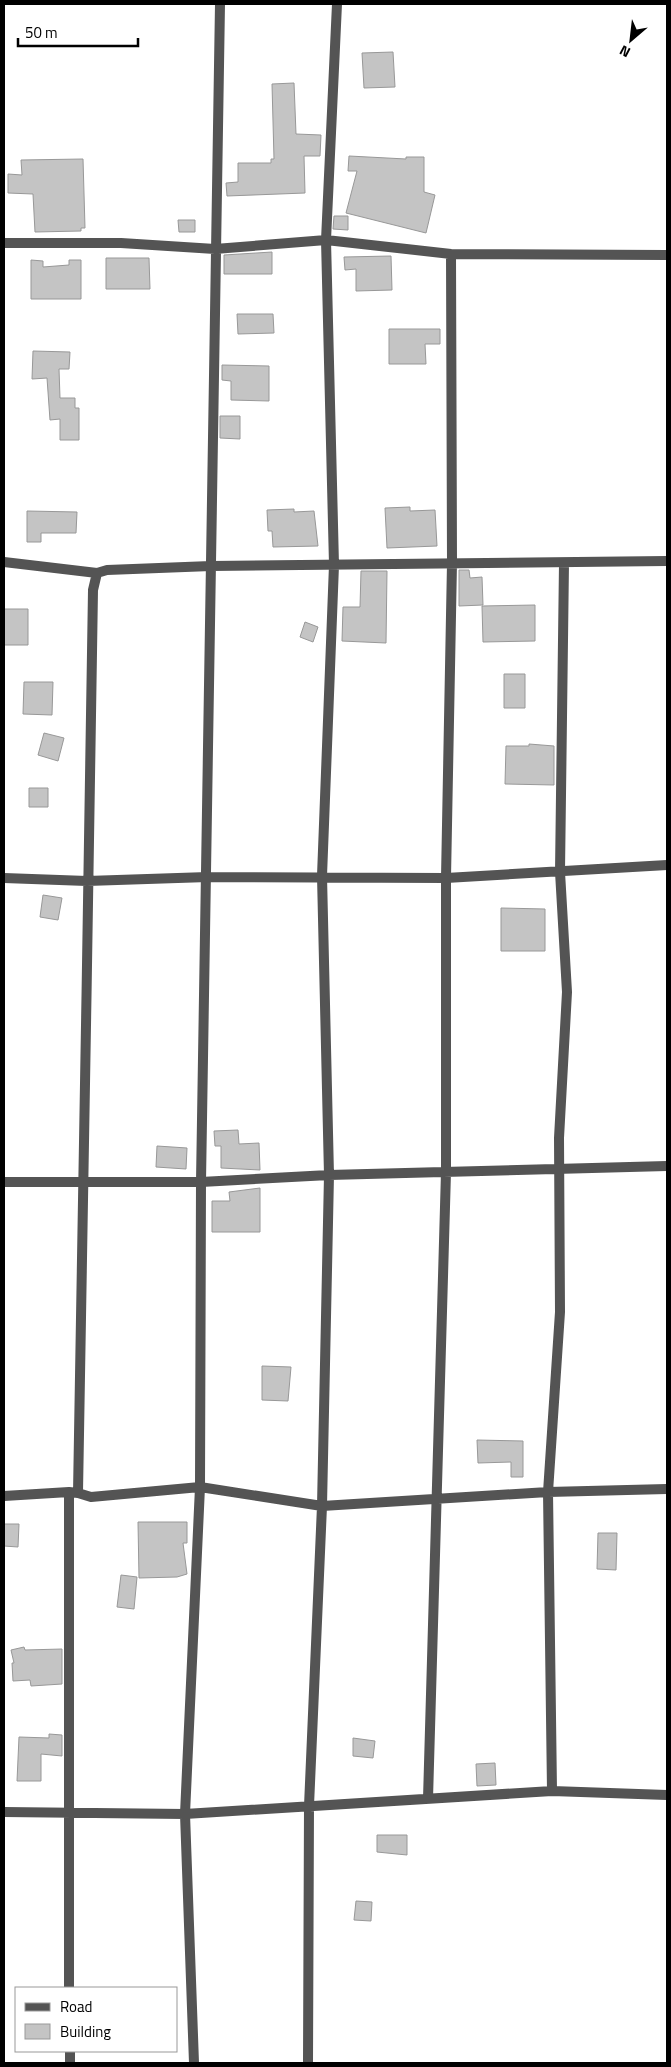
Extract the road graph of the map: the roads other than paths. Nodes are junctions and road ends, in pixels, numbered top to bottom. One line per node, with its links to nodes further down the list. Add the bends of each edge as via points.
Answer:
1 (220, 4): 5 (street)
2 (337, 4): 3 (street)
3 (326, 240): 5 (street); 6 (street); 12 (street)
4 (4, 243): 5 (street, via 121,243)
5 (215, 249): 13 (street)
6 (451, 254): 7 (street); 10 (street)
7 (667, 255)
8 (667, 561): 11 (street)
9 (4, 562): 14 (street)
10 (452, 563): 11 (street); 12 (street); 20 (street)
11 (564, 563): 16 (street)
12 (334, 565): 13 (street); 17 (street)
13 (211, 566): 14 (street); 18 (street)
14 (97, 573): 21 (street)
15 (667, 866): 16 (street)
16 (560, 872): 20 (street); 23 (street, via 567,992)
17 (322, 876): 18 (street); 20 (street); 25 (street)
18 (208, 877): 21 (street); 28 (street)
19 (4, 878): 21 (street)
20 (446, 878): 24 (street)
21 (87, 881): 27 (street)
22 (667, 1166): 23 (street)
23 (559, 1169): 24 (street); 32 (street, via 560,1312)
24 (446, 1172): 25 (street); 34 (street)
25 (329, 1175): 28 (street); 35 (street)
26 (4, 1182): 27 (street)
27 (85, 1182): 28 (street); 31 (street)
28 (202, 1182): 29 (street)
29 (200, 1487): 31 (street, via 91,1497); 35 (street); 42 (street)
30 (667, 1489): 32 (street)
31 (74, 1492): 33 (street); 41 (street)
32 (548, 1492): 34 (street); 36 (street)
33 (4, 1496)
34 (436, 1498): 35 (street); 38 (street)
35 (322, 1506): 39 (street)
36 (552, 1791): 37 (street); 38 (street)
37 (667, 1795)
38 (428, 1799): 39 (street)
39 (309, 1806): 42 (street); 45 (street)
40 (4, 1812): 41 (street)
41 (67, 1813): 42 (street); 43 (street)
42 (185, 1814): 44 (street)
43 (69, 1987)
44 (194, 2063)
45 (308, 2063)

